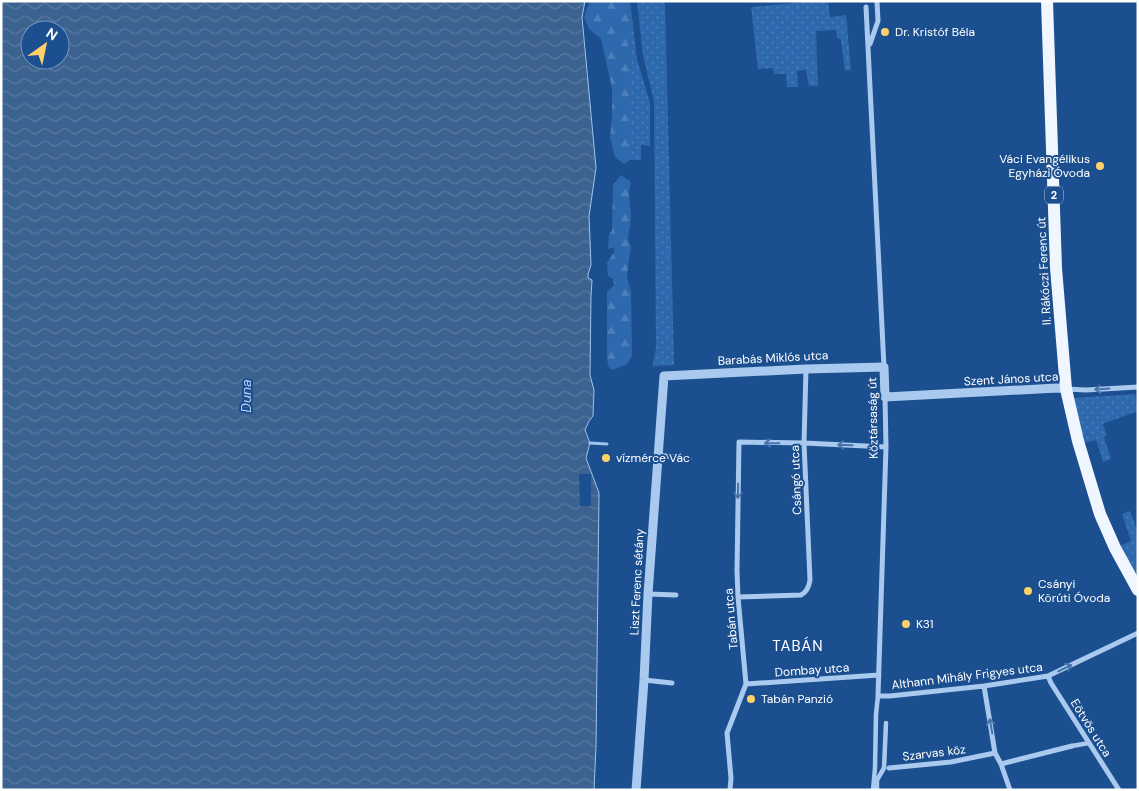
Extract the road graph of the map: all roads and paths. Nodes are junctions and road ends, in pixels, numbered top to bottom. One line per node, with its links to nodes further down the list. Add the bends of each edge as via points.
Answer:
1 (877, 1): 4 (street, Köztársaság út, via 878,21)
2 (1047, 1): 9 (main road, II. Rákóczi Ferenc út / 2, via 1056,268)
3 (866, 7): 4 (street, Köztársaság út)
4 (869, 47): 5 (street, Köztársaság út)
5 (884, 367): 6 (street, Barabás Miklós utca); 10 (street, Köztársaság út)
6 (806, 369): 7 (street, Barabás Miklós utca); 11 (street, Csángó utca)
7 (664, 376): 13 (street, Liszt Ferenc sétány)
8 (1138, 386): 9 (street, Szent János utca, one-way to 9)
9 (1066, 389): 10 (street, Szent János utca); 15 (main road, 2, via 1100,514)
10 (885, 397): 12 (street, Köztársaság út)
11 (804, 443): 12 (street, one-way to 11); 18 (street, Csángó utca, via 808,589 800,595); 18 (street, Tabán utca, one-way to 18, via 739,442)
12 (886, 447): 20 (street, Köztársaság út)
13 (658, 455): 14 (street); 16 (street, Liszt Ferenc sétány)
14 (689, 458)
15 (1138, 590)
16 (648, 594): 17 (street); 22 (street, Liszt Ferenc sétány)
17 (676, 595)
18 (738, 598): 24 (street, Tabán utca)
19 (1138, 633): 21 (street, Althann Mihály Frigyes utca, one-way to 19)
20 (879, 675): 24 (street, Dombay utca); 26 (street, Köztársaság út)
21 (1048, 676): 25 (street, Althann Mihály Frigyes utca); 28 (street, Eötvös utca)
22 (644, 680): 23 (street); 34 (street, Liszt Ferenc sétány)
23 (672, 683)
24 (746, 684): 35 (street, Tabán utca, via 727,733)
25 (984, 686): 26 (street, Althann Mihály Frigyes utca); 30 (street, one-way to 25)
26 (878, 696): 32 (street, Köztársaság út)
27 (886, 724): 33 (street)
28 (1088, 743): 29 (street); 39 (street, Eötvös utca)
29 (1072, 746): 31 (street)
30 (995, 753): 31 (street); 33 (street, Szarvas köz, via 950,762)
31 (1001, 764): 38 (street)
32 (876, 768): 33 (street, Szarvas köz); 36 (street, Köztársaság út)
33 (886, 768): 37 (street, via 877,780)
34 (638, 789)
35 (730, 790)
36 (873, 790)
37 (877, 790)
38 (1010, 790)
39 (1119, 790)

